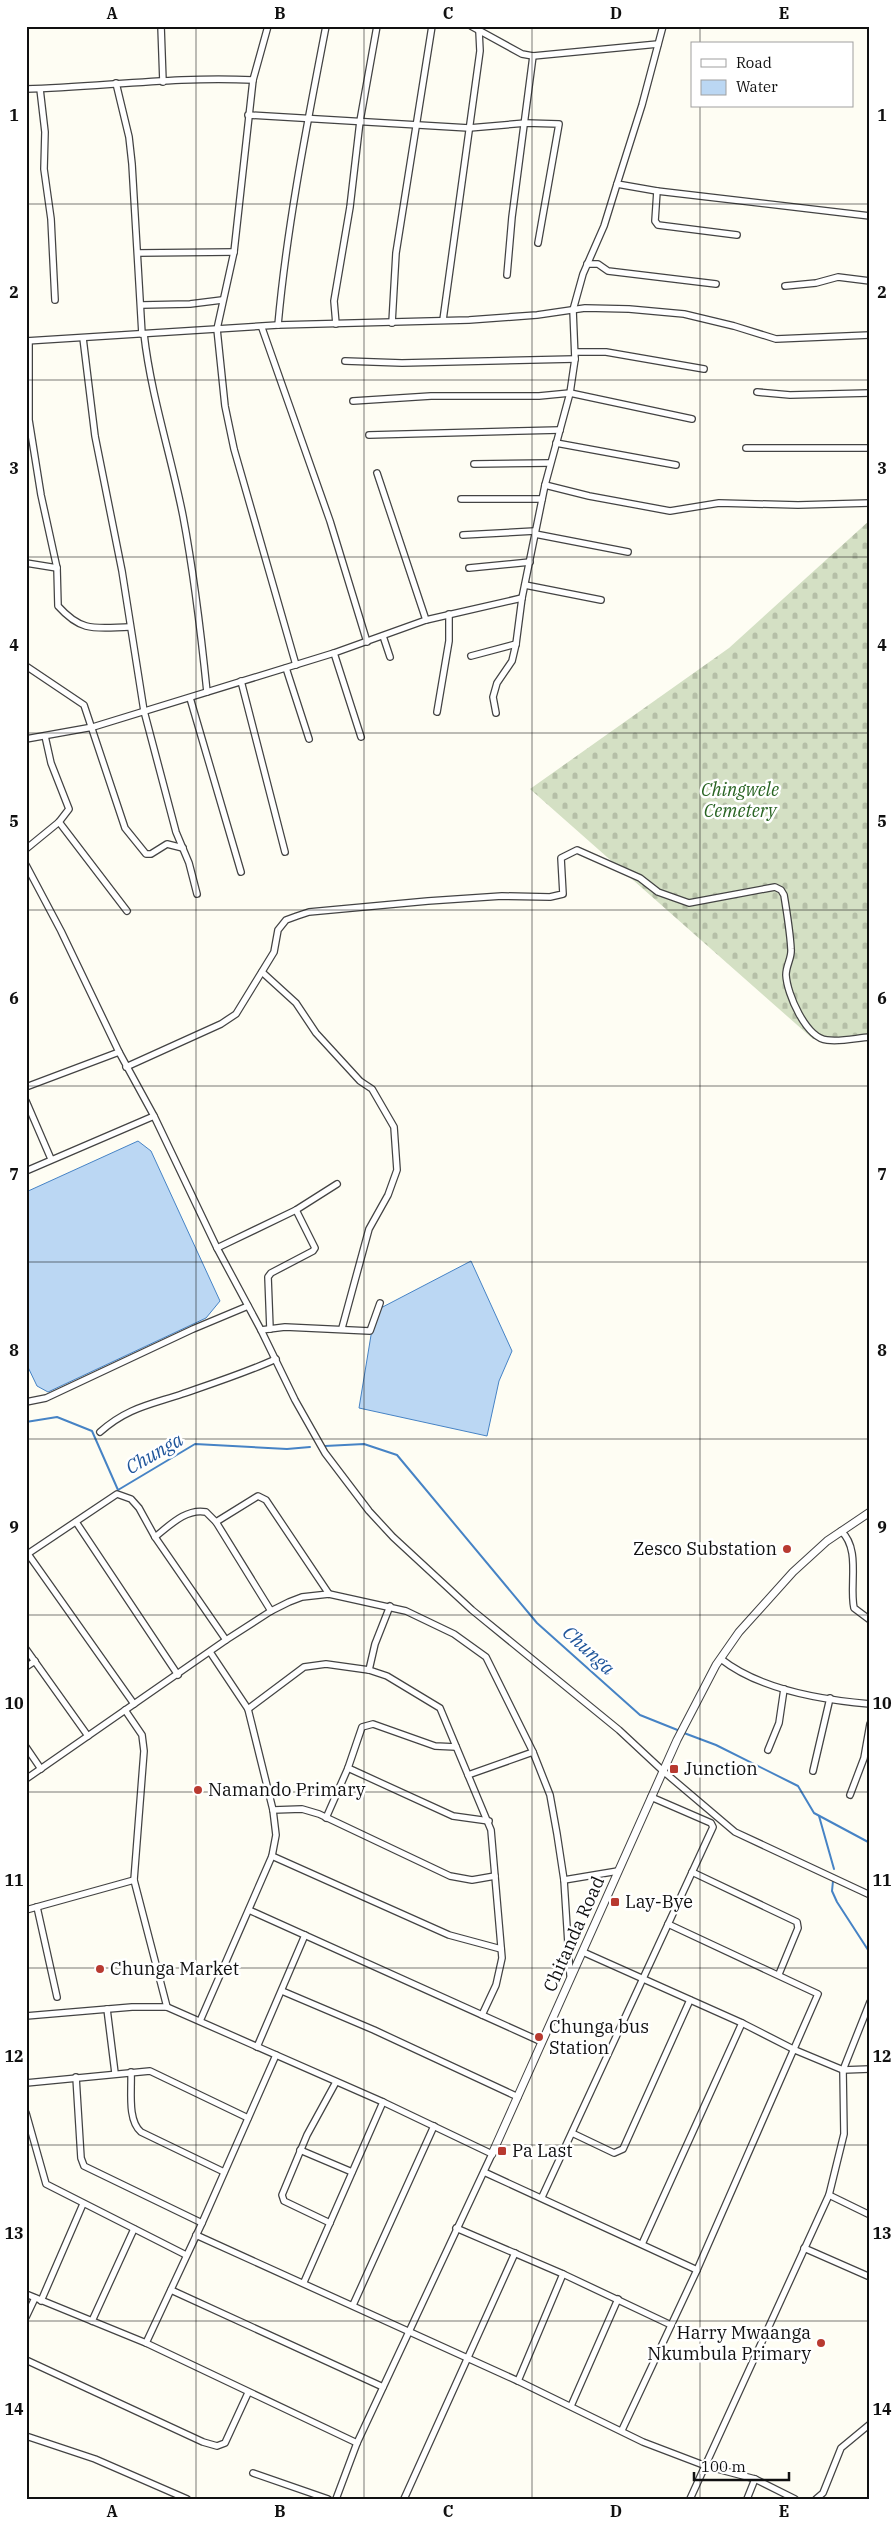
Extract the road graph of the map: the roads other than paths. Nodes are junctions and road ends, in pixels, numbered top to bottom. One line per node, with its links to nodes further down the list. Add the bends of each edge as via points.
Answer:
1 (161, 26): 12 (street)
2 (268, 26): 11 (street)
3 (326, 26): 17 (street)
4 (377, 26): 18 (street)
5 (432, 26): 20 (street)
6 (471, 26): 8 (street)
7 (662, 26): 9 (street)
8 (479, 31): 10 (street, via 522,54); 21 (street, via 480,52)
9 (658, 44): 10 (street); 22 (street)
10 (534, 56): 19 (street)
11 (253, 80): 12 (street); 16 (street)
12 (163, 82): 13 (street)
13 (116, 83): 15 (street); 28 (street, via 130,147)
14 (26, 89): 15 (street)
15 (40, 89): 34 (street)
16 (248, 115): 17 (street); 27 (street)
17 (308, 119): 18 (street); 41 (street)
18 (360, 121): 20 (street); 40 (street, via 334,301)
19 (526, 123): 21 (street); 26 (street, via 559,124); 30 (street)
20 (415, 124): 21 (street); 39 (street, via 396,253)
21 (469, 128): 38 (street)
22 (617, 184): 23 (street); 29 (street, via 604,226)
23 (657, 191): 24 (street); 25 (street, via 655,221 658,225)
24 (870, 216)
25 (737, 235)
26 (538, 244)
27 (234, 252): 28 (street); 35 (street)
28 (138, 253): 36 (street)
29 (587, 264): 32 (street, via 598,264 608,271); 37 (street)
30 (507, 275)
31 (870, 281): 33 (street, via 838,276 810,284)
32 (716, 284)
33 (785, 286)
34 (55, 300)
35 (222, 300): 36 (street); 43 (street)
36 (142, 305): 44 (street)
37 (573, 310): 38 (street); 45 (street, via 629,309 684,314 776,339); 48 (street)
38 (444, 320): 39 (street)
39 (392, 323): 40 (street)
40 (336, 324): 41 (street)
41 (278, 325): 42 (street)
42 (262, 328): 43 (street); 84 (street, via 330,521)
43 (217, 329): 44 (street); 89 (street, via 225,406 234,449)
44 (143, 334): 46 (street); 93 (street, via 194,577)
45 (870, 335)
46 (83, 338): 47 (street); 82 (street, via 95,436)
47 (28, 341): 75 (street, via 29,420)
48 (575, 352): 49 (street); 51 (street, via 606,352)
49 (575, 359): 50 (street, via 402,363); 54 (street)
50 (345, 360)
51 (704, 369)
52 (757, 392): 53 (street, via 790,395)
53 (870, 393)
54 (570, 394): 55 (street); 56 (street); 57 (street)
55 (353, 400)
56 (692, 419)
57 (560, 430): 58 (street); 59 (street)
58 (369, 435)
59 (556, 442): 62 (street); 64 (street)
60 (746, 448): 61 (street)
61 (870, 448)
62 (550, 463): 63 (street); 66 (street)
63 (474, 464)
64 (676, 465)
65 (377, 472): 81 (street)
66 (545, 485): 68 (street); 69 (street, via 670,511 719,503)
67 (461, 499): 68 (street)
68 (542, 499): 70 (street)
69 (870, 503)
70 (535, 532): 71 (street); 72 (street); 73 (street)
71 (463, 535)
72 (628, 552)
73 (530, 562): 76 (street); 77 (street)
74 (26, 563): 75 (street)
75 (57, 568): 82 (street, via 58,606 72,620 90,628)
76 (469, 568)
77 (525, 584): 78 (street); 79 (street)
78 (522, 598): 80 (street); 85 (street)
79 (601, 600)
80 (448, 614): 81 (street); 96 (street, via 449,641)
81 (426, 620): 83 (street)
82 (130, 626): 95 (street)
83 (383, 636): 84 (street); 88 (street)
84 (367, 642): 86 (street)
85 (516, 644): 87 (street); 97 (street, via 512,661 497,684 493,697)
86 (334, 653): 89 (street); 100 (street)
87 (471, 656)
88 (390, 657)
89 (296, 665): 91 (street)
90 (26, 666): 98 (street, via 80,702)
91 (286, 668): 92 (street); 102 (street)
92 (241, 681): 93 (street); 106 (street)
93 (206, 692): 94 (street)
94 (190, 698): 95 (street); 108 (street)
95 (144, 711): 98 (street); 104 (street)
96 (437, 712)
97 (496, 713)
98 (92, 727): 99 (street); 104 (street, via 125,828 148,855 167,844)
99 (45, 736): 101 (street); 103 (street, via 51,763 69,805)
100 (362, 737)
101 (26, 738)
102 (309, 738)
103 (59, 822): 105 (street); 110 (street)
104 (183, 848): 109 (street)
105 (26, 849)
106 (285, 852)
107 (26, 865): 113 (street)
108 (242, 872)
109 (197, 894)
110 (127, 912)
111 (262, 972): 112 (street, via 274,952 278,930 286,920 309,912 428,901 563,894 561,858 577,850 640,878 658,892 689,903 775,887 782,890 791,946 787,985 799,1015 820,1038); 114 (street, via 232,1018); 125 (street, via 296,1003 316,1033 360,1081 372,1089 394,1128 397,1170 388,1195 369,1229)
112 (870, 1037)
113 (119, 1052): 114 (street); 115 (street)
114 (126, 1067): 117 (street)
115 (26, 1087)
116 (26, 1101): 118 (street)
117 (154, 1116): 118 (street); 122 (street)
118 (51, 1159): 119 (street)
119 (26, 1171)
120 (338, 1184): 121 (street)
121 (296, 1210): 122 (street); 126 (street, via 315,1248 268,1277)
122 (217, 1248): 124 (street)
123 (380, 1304): 125 (street, via 370,1331)
124 (248, 1306): 127 (street); 129 (street, via 54,1394)
125 (342, 1328): 126 (street)
126 (270, 1329): 127 (street)
127 (261, 1330): 128 (street)
128 (276, 1359): 130 (street, via 236,1376 148,1403 122,1414); 163 (street, via 317,1442 383,1527 472,1610 619,1730)
129 (26, 1402)
130 (100, 1432)
131 (870, 1512): 134 (street, Chitanda Road)
132 (76, 1522): 135 (street, via 117,1494 124,1495 139,1508); 136 (street); 148 (street)
133 (216, 1522): 135 (street, via 206,1512 195,1511); 137 (street, via 262,1496); 139 (street)
134 (841, 1531): 140 (street, via 851,1551 854,1608); 144 (street, Chitanda Road, via 793,1572 739,1632)
135 (155, 1537): 141 (street)
136 (27, 1554): 151 (street)
137 (329, 1594): 138 (street); 139 (street, via 302,1597)
138 (390, 1606): 147 (street); 160 (street, via 438,1625 486,1657)
139 (271, 1611): 141 (street)
140 (870, 1620)
141 (226, 1640): 143 (street)
142 (26, 1649): 145 (street)
143 (210, 1652): 148 (street); 153 (street)
144 (721, 1659): 149 (street, via 742,1674); 163 (street, Chitanda Road)
145 (35, 1662): 146 (street); 156 (street)
146 (26, 1667)
147 (369, 1670): 153 (street, via 312,1664); 158 (street, via 413,1690 440,1708)
148 (178, 1675): 151 (street)
149 (784, 1689): 150 (street); 159 (street, via 779,1723)
150 (830, 1698): 152 (street); 164 (street)
151 (134, 1704): 154 (street)
152 (870, 1704)
153 (248, 1709): 169 (street)
154 (126, 1710): 156 (street); 176 (street, via 142,1735 144,1751)
155 (870, 1724): 167 (street, via 864,1758)
156 (88, 1736): 162 (street)
157 (26, 1747): 162 (street)
158 (456, 1747): 161 (street, via 435,1746 373,1724 360,1730); 165 (street)
159 (768, 1750)
160 (533, 1752): 165 (street); 177 (street, via 550,1795)
161 (348, 1768): 170 (street); 171 (street, via 453,1816)
162 (41, 1769): 166 (street)
163 (663, 1771): 168 (street, Chitanda Road); 178 (street, via 735,1832)
164 (813, 1771)
165 (468, 1775): 171 (street)
166 (26, 1779)
167 (850, 1795)
168 (651, 1797): 173 (street, Chitanda Road); 174 (street, via 712,1825)
169 (273, 1810): 170 (street, via 302,1809); 172 (street, via 276,1835)
170 (326, 1818): 175 (street, via 450,1876 472,1880)
171 (489, 1821): 175 (street)
172 (272, 1856): 181 (street); 184 (street, via 449,1935)
173 (618, 1871): 177 (street); 185 (street, Chitanda Road)
174 (692, 1872): 182 (street); 186 (street, via 797,1922 798,1928)
175 (495, 1876): 184 (street)
176 (134, 1880): 179 (street); 193 (street)
177 (564, 1880): 187 (street)
178 (870, 1895)
179 (37, 1907): 180 (street); 190 (street)
180 (26, 1910)
181 (248, 1910): 183 (street); 197 (street)
182 (668, 1924): 186 (street); 188 (street)
183 (305, 1935): 189 (street); 195 (street)
184 (501, 1949): 195 (street, via 496,1985)
185 (583, 1952): 187 (street, Chitanda Road); 188 (street)
186 (779, 1974): 201 (street, via 818,1994)
187 (570, 1975): 199 (street, Chitanda Road)
188 (642, 1978): 191 (street); 215 (street)
189 (282, 1991): 200 (street); 210 (street)
190 (57, 1997)
191 (690, 2000): 198 (street); 215 (street, via 623,2149 614,2153)
192 (870, 2002): 204 (street)
193 (167, 2007): 194 (street); 197 (street)
194 (107, 2009): 196 (street); 206 (street)
195 (482, 2015): 199 (street)
196 (26, 2016)
197 (200, 2021): 200 (street)
198 (742, 2023): 201 (street); 230 (street)
199 (542, 2042): 210 (street, Chitanda Road)
200 (257, 2047): 202 (street)
201 (795, 2050): 204 (street); 234 (street)
202 (276, 2055): 208 (street); 213 (street)
203 (870, 2069): 204 (street)
204 (844, 2070): 221 (street, via 844,2134)
205 (131, 2072): 206 (street); 213 (street, via 145,2070 159,2074); 218 (street, via 136,2128)
206 (115, 2073): 207 (street)
207 (76, 2076): 209 (street); 225 (street, via 84,2166)
208 (336, 2082): 211 (street); 216 (street)
209 (26, 2083)
210 (518, 2097): 217 (street, Chitanda Road)
211 (383, 2102): 214 (street); 219 (street)
212 (26, 2113): 223 (street, via 46,2184)
213 (248, 2118): 218 (street)
214 (434, 2126): 217 (street); 242 (street)
215 (572, 2133): 222 (street)
216 (300, 2150): 219 (street); 226 (street, via 282,2199)
217 (492, 2154): 220 (street)
218 (224, 2172): 225 (street)
219 (352, 2172): 226 (street)
220 (484, 2172): 222 (street); 227 (street)
221 (829, 2195): 224 (street); 231 (street)
222 (542, 2197): 230 (street)
223 (83, 2204): 228 (street); 240 (street)
224 (870, 2215)
225 (202, 2223): 229 (street)
226 (330, 2223): 237 (street)
227 (456, 2228): 232 (street); 246 (street)
228 (134, 2229): 233 (street); 244 (street)
229 (196, 2236): 233 (street); 237 (street)
230 (642, 2244): 234 (street)
231 (804, 2248): 236 (street); 258 (street)
232 (514, 2253): 235 (street); 248 (street)
233 (186, 2255): 238 (street)
234 (697, 2270): 245 (street)
235 (563, 2274): 241 (street); 250 (street)
236 (870, 2277)
237 (304, 2282): 242 (street)
238 (171, 2290): 247 (street); 251 (street)
239 (26, 2294): 240 (street)
240 (38, 2299): 243 (street); 244 (street)
241 (618, 2299): 245 (street); 253 (street)
242 (353, 2305): 246 (street)
243 (26, 2318)
244 (92, 2322): 247 (street)
245 (671, 2325): 255 (street)
246 (408, 2332): 248 (street); 251 (street)
247 (146, 2344): 252 (street)
248 (467, 2358): 250 (street); 264 (street)
249 (26, 2360): 252 (street, via 217,2446 225,2443)
250 (518, 2381): 253 (street)
251 (383, 2387): 257 (street)
252 (248, 2393): 257 (street)
253 (571, 2406): 255 (street)
254 (870, 2424): 268 (street, via 841,2448 823,2493)
255 (622, 2430): 258 (street, via 643,2442)
256 (26, 2436): 261 (street, via 95,2458)
257 (357, 2443): 263 (street)
258 (706, 2466): 260 (street); 265 (street)
259 (252, 2473): 262 (street)
260 (755, 2479): 266 (street); 267 (street)
261 (187, 2499)
262 (328, 2499)
263 (336, 2499)
264 (404, 2499)
265 (690, 2499)
266 (748, 2499)
267 (795, 2499)
268 (816, 2499)

